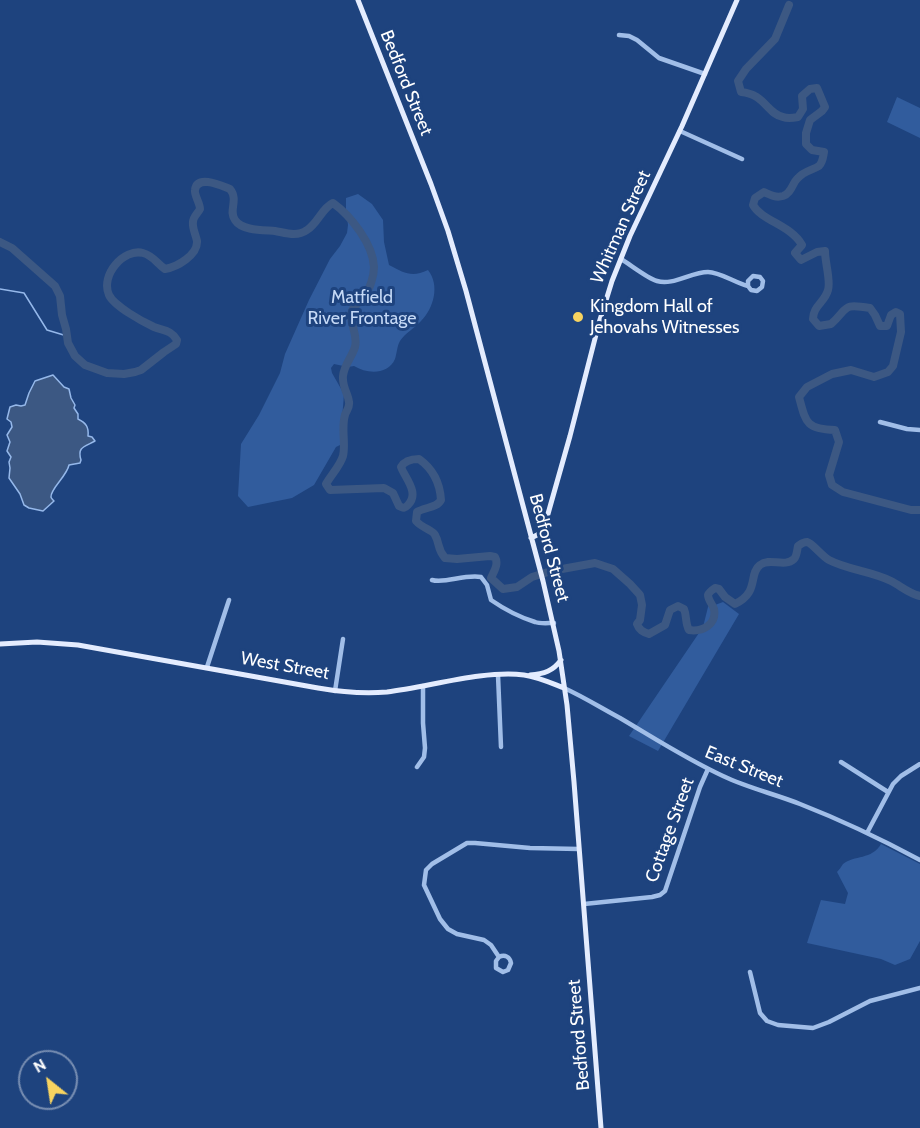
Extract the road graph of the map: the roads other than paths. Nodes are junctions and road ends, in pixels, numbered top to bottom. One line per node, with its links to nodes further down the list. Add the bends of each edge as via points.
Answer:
1 (358, 0): 11 (main road, Bedford Street, via 448,231)
2 (737, 0): 4 (main road, Whitman Street)
3 (619, 35): 4 (street, via 633,37 659,58)
4 (705, 74): 5 (main road, Whitman Street)
5 (680, 131): 6 (street); 7 (main road, Whitman Street)
6 (742, 159)
7 (621, 259): 8 (street, via 657,281 711,272); 11 (main road, Whitman Street, via 602,312 544,528)
8 (748, 286)
9 (880, 422): 10 (street)
10 (920, 430)
11 (531, 538): 14 (main road, Bedford Street)
12 (432, 580): 14 (street, via 481,577 491,600 535,622)
13 (229, 600): 18 (street)
14 (554, 623): 17 (main road, Bedford Street)
15 (343, 639): 23 (street)
16 (0, 644): 18 (main road, West Street, via 68,644)
17 (561, 660): 20 (main road, via 545,673); 22 (main road, Bedford Street)
18 (207, 667): 23 (main road, West Street)
19 (498, 675): 20 (main road, West Street); 21 (main road, West Street); 24 (street)
20 (520, 675): 22 (main road, West Street)
21 (423, 686): 23 (main road, West Street, via 368,693); 27 (street, via 425,748)
22 (564, 688): 28 (street, East Street); 31 (main road, Bedford Street)
23 (335, 691)
24 (501, 747)
25 (841, 762): 29 (street)
26 (920, 764): 29 (street, via 901,776)
27 (417, 767)
28 (708, 769): 30 (street, East Street); 33 (street, Cottage Street, via 665,891 652,897)
29 (888, 792): 30 (street)
30 (867, 833): 32 (street, East Street)
31 (579, 849): 33 (main road, Bedford Street); 34 (street, via 467,843 426,870 424,885 445,926 484,940)
32 (920, 860)
33 (584, 904): 37 (main road, Bedford Street)
34 (499, 957)
35 (750, 972): 36 (street, via 760,1013 767,1021 806,1028 821,1026 870,1001)
36 (920, 988)
37 (601, 1128)

